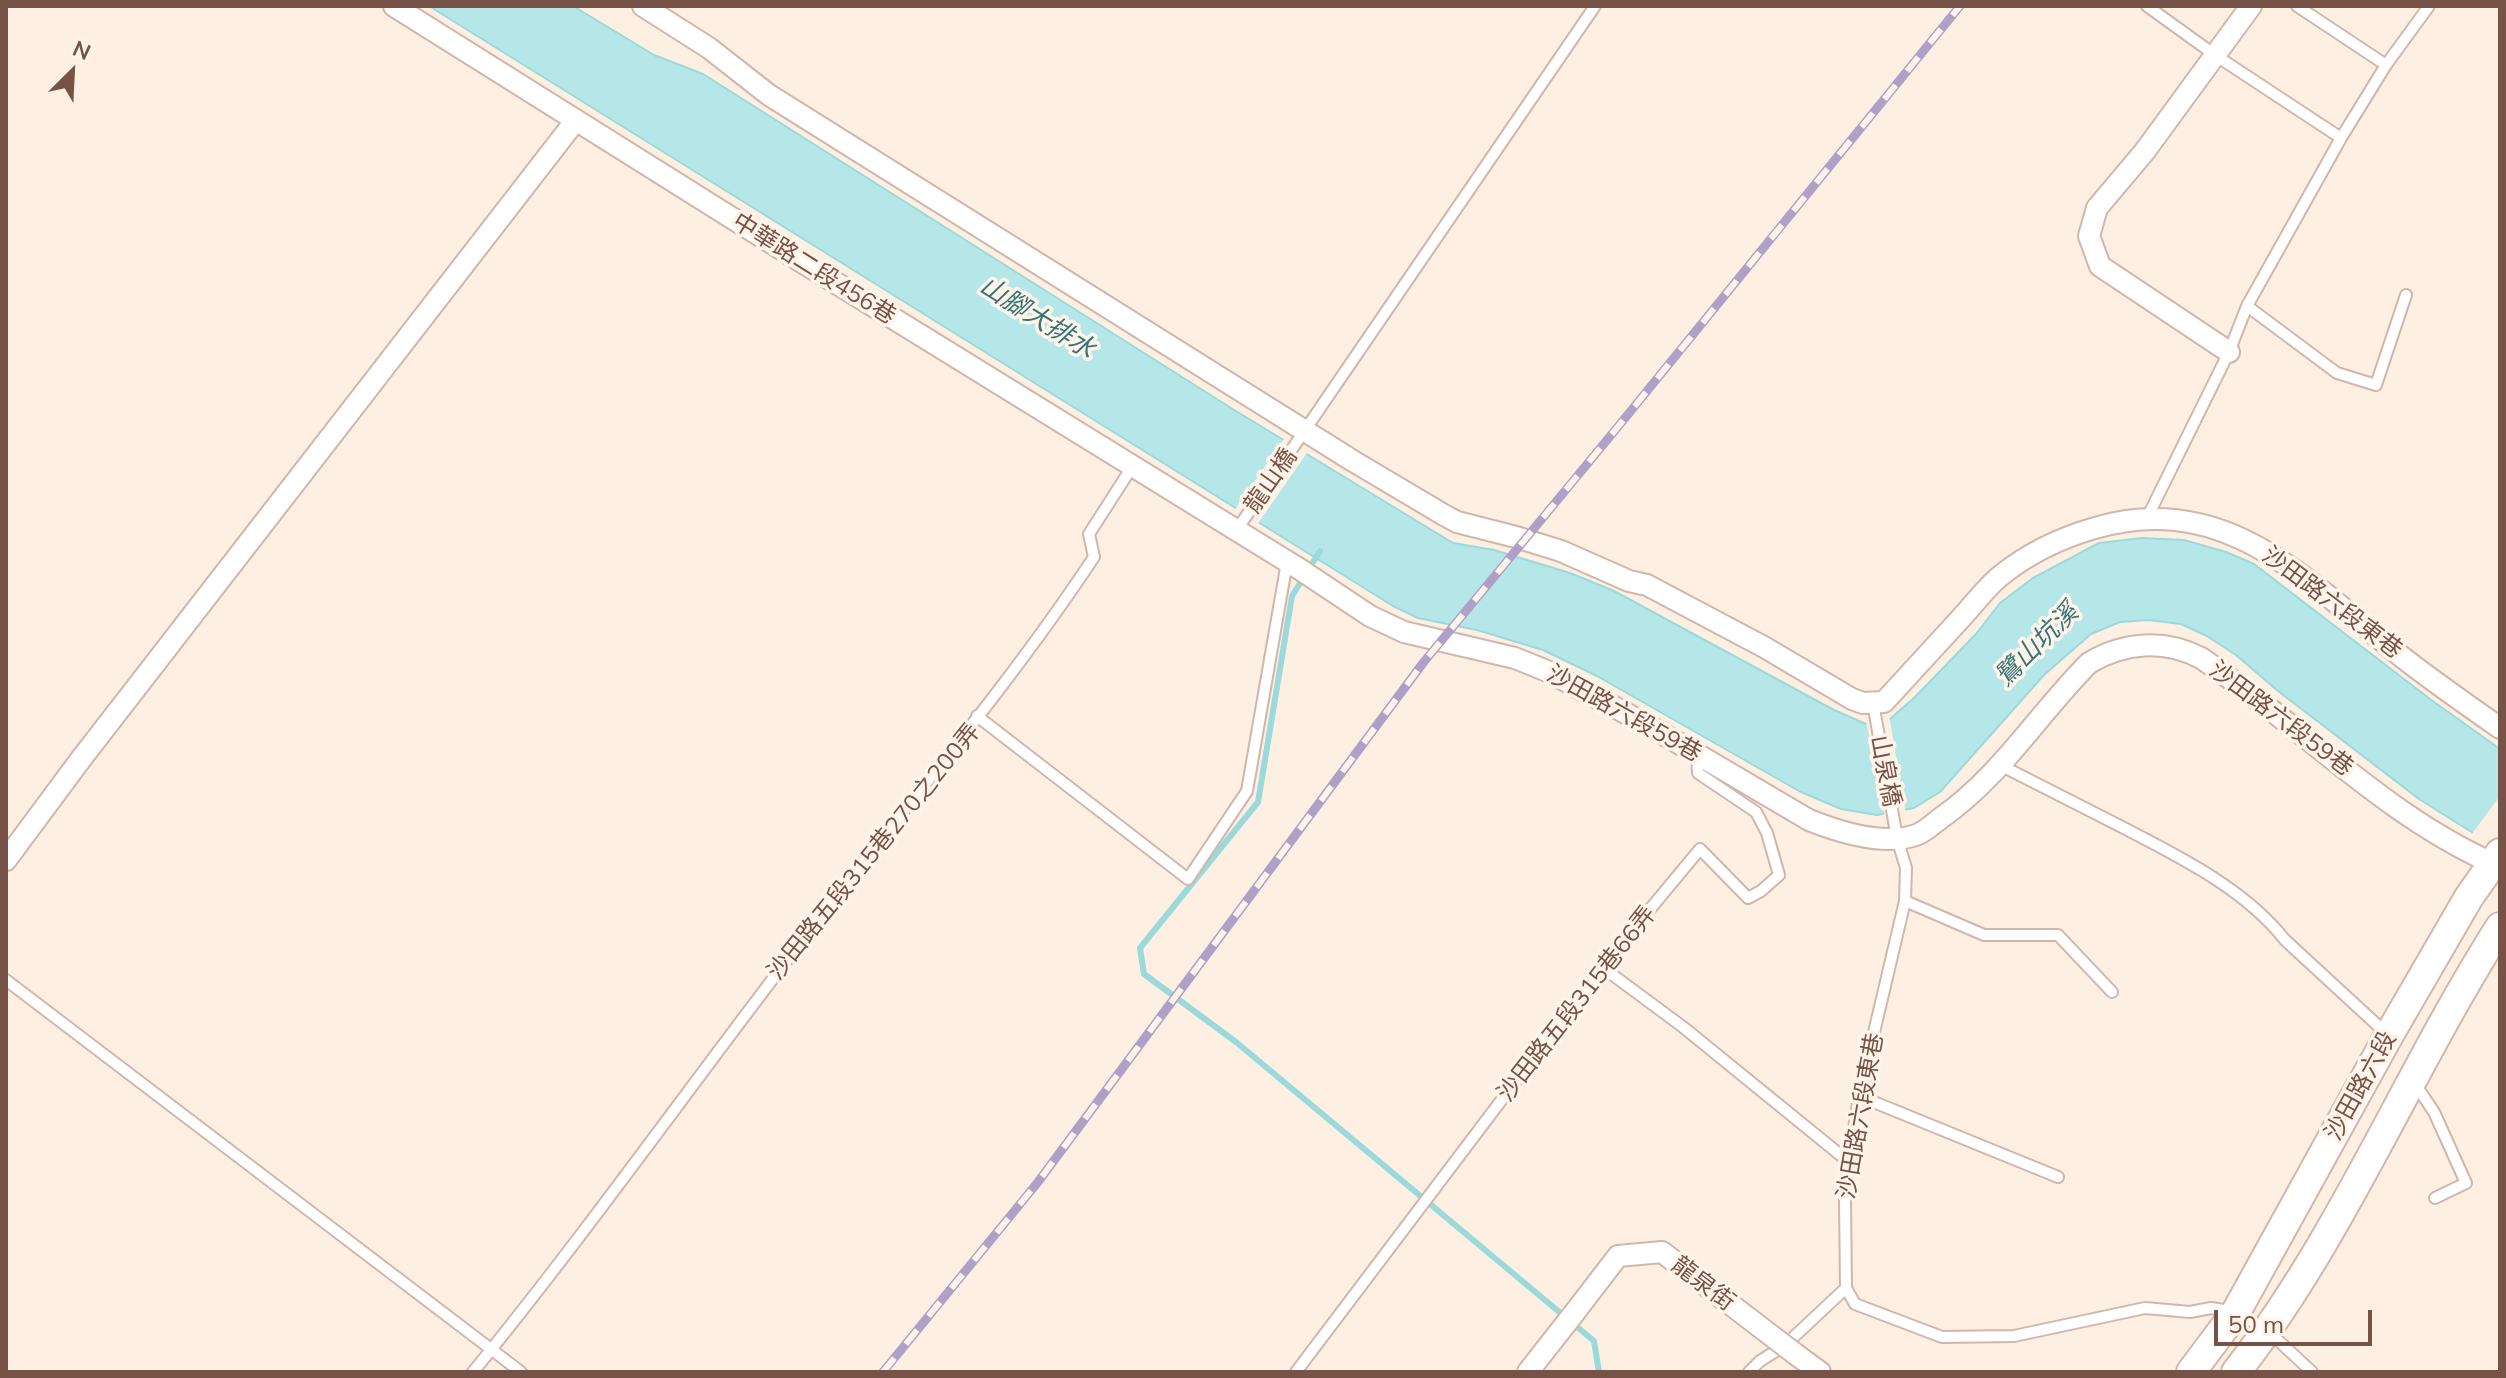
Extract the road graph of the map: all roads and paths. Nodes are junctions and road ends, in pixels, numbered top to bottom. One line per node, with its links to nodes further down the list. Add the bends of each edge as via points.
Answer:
1 (394, 6): 10 (street, 中華路二段456巷)
2 (643, 6): 15 (street, via 769,95)
3 (1595, 6): 15 (lane, 龍山橋)
4 (2147, 6): 8 (lane)
5 (2251, 6): 8 (street)
6 (2297, 6): 9 (lane)
7 (2429, 6): 9 (lane)
8 (2215, 55): 11 (lane); 14 (street, via 2097,208 2089,236 2100,266)
9 (2386, 65): 11 (lane)
10 (576, 120): 16 (street, 中華路二段456巷); 26 (street)
11 (2341, 138): 13 (lane)
12 (2406, 295): 13 (lane, via 2376,385 2337,373)
13 (2247, 306): 14 (lane)
14 (2229, 352): 17 (lane)
15 (1306, 431): 18 (lane, 龍山橋); 20 (street, via 1457,522 1561,551 1647,585 1852,699)
16 (1132, 467): 18 (street, 中華路二段456巷); 21 (lane, via 1089,534 1094,557)
17 (2147, 518): 20 (street, 沙田路六段東巷, via 2075,534 2032,554 1998,578 1884,702); 22 (street, 沙田路六段東巷, via 2210,527 2265,550)
18 (1236, 531): 19 (street, 沙田路六段59巷)
19 (1287, 562): 21 (lane, 沙田路五段315巷270之200弄, via 1247,791 1188,879); 23 (street, 沙田路六段59巷, via 1387,625 1540,668)
20 (1873, 703): 25 (lane, 山泉橋)
21 (977, 716): 42 (lane, 沙田路五段315巷270之200弄)
22 (2500, 728)
23 (1697, 754): 25 (street, 沙田路六段59巷, via 1825,827); 30 (lane, 沙田路五段315巷66弄, via 1698,773 1756,812 1779,875 1748,898 1700,849)
24 (2000, 765): 25 (street, 沙田路六段59巷, via 1956,808 1918,835); 27 (street, 沙田路六段59巷, via 2089,663 2108,652 2171,646 2217,669 2408,817 2449,842); 33 (lane, via 2179,857 2228,888)
25 (1897, 838): 28 (lane, 沙田路六段東巷, via 1906,868)
26 (6, 860)
27 (2497, 861): 33 (street, 沙田路六段, via 2469,897)
28 (1905, 901): 32 (lane, via 1984,935 2058,935); 35 (lane, 沙田路六段東巷)
29 (2500, 927): 34 (street, 沙田路六段)
30 (1602, 967): 36 (lane); 45 (lane, 沙田路五段315巷66弄)
31 (6, 980): 42 (lane)
32 (2112, 992)
33 (2389, 1035): 40 (street, 沙田路六段)
34 (2412, 1079): 38 (lane, via 2434,1112 2466,1183); 41 (street, 沙田路六段, via 2352,1193)
35 (1859, 1096): 36 (lane, 沙田路六段東巷); 37 (lane)
36 (1849, 1162): 39 (lane, 沙田路六段東巷)
37 (2058, 1177)
38 (2435, 1198)
39 (1846, 1288): 40 (lane, via 1855,1304 1942,1337 2014,1336 2145,1308); 47 (lane)
40 (2236, 1312): 41 (lane); 49 (street, 沙田路六段)
41 (2268, 1331): 50 (street, 沙田路六段); 51 (lane)
42 (491, 1350): 43 (lane, 沙田路五段315巷270之200弄); 44 (lane)
43 (473, 1372)
44 (521, 1372)
45 (1296, 1372)
46 (1528, 1372): 48 (street, 龍泉街, bridge, via 1618,1256 1662,1252)
47 (1749, 1372)
48 (1820, 1372)
49 (2191, 1372)
50 (2236, 1372)
51 (2312, 1372)

